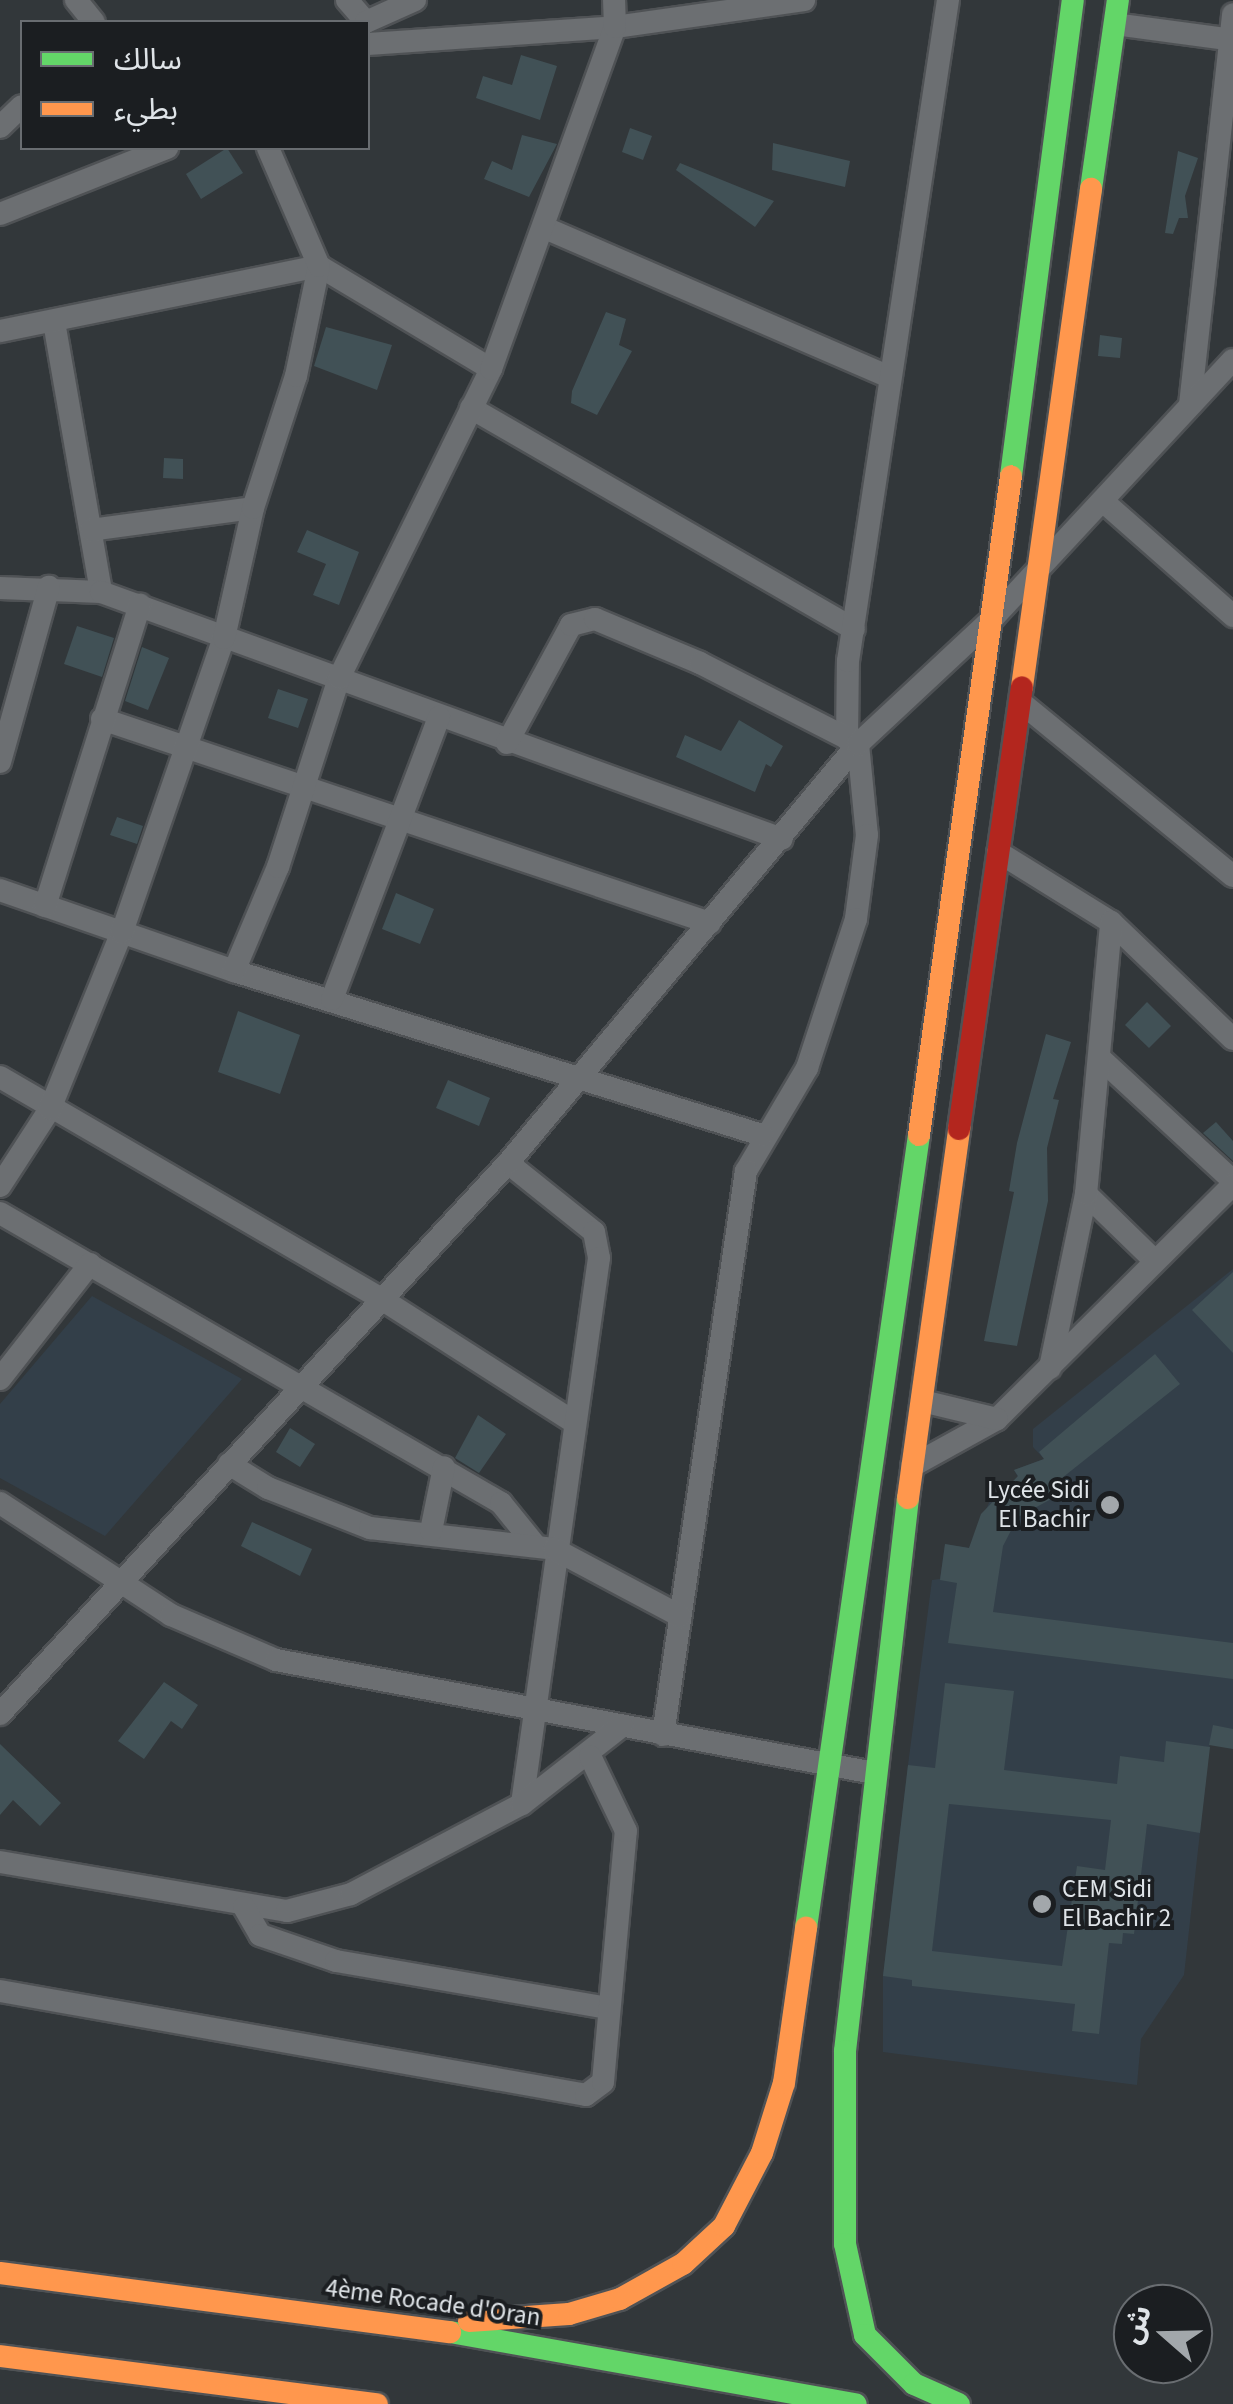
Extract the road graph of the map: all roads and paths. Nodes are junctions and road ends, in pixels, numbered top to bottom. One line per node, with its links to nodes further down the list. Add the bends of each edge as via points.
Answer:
1 (76, 0): 10 (street)
2 (347, 0): 11 (street)
3 (414, 0): 12 (street)
4 (614, 0): 14 (street)
5 (804, 0): 14 (street)
6 (948, 0): 28 (street)
7 (1073, 0): 40 (main road)
8 (1118, 0): 13 (main road)
9 (1233, 14): 15 (street)
10 (92, 20)
11 (364, 20)
12 (370, 20)
13 (1115, 24): 15 (street); 34 (main road)
14 (615, 27): 16 (street); 22 (street)
15 (1232, 39): 29 (street)
16 (370, 43)
17 (20, 108): 18 (street)
18 (0, 127)
19 (162, 150): 21 (street)
20 (269, 150): 23 (street)
21 (0, 214)
22 (546, 228): 27 (street); 28 (street)
23 (319, 266): 24 (street); 27 (street); 32 (street, via 276,452)
24 (54, 322): 25 (street); 33 (street)
25 (0, 331)
26 (1232, 362): 29 (street)
27 (491, 369): 30 (street)
28 (890, 377): 41 (street)
29 (1190, 405): 31 (street)
30 (471, 408): 41 (street); 43 (street)
31 (1105, 503): 34 (street); 39 (street)
32 (253, 508): 33 (street); 42 (street)
33 (91, 530): 37 (street)
34 (1034, 570): 40 (street); 44 (main road)
35 (50, 586): 36 (street); 37 (street); 50 (street)
36 (0, 588)
37 (101, 592): 38 (street)
38 (140, 605): 42 (street); 46 (street)
39 (1233, 616)
40 (993, 618): 47 (street); 96 (main road)
41 (854, 629): 47 (street, via 844,694)
42 (224, 638): 43 (street); 49 (street)
43 (339, 678): 45 (street); 51 (street)
44 (1024, 705): 54 (main road); 55 (street)
45 (439, 716): 48 (street); 52 (street)
46 (102, 719): 49 (street); 57 (street)
47 (853, 742): 48 (street, via 700,662 582,620 571,625); 53 (street); 68 (street, via 867,834 856,920 807,1068)
48 (507, 743): 53 (street)
49 (186, 745): 51 (street); 60 (street)
50 (0, 762)
51 (304, 786): 52 (street); 61 (street)
52 (402, 821): 59 (street); 62 (street)
53 (782, 839): 59 (street)
54 (998, 852): 58 (street); 80 (main road)
55 (1233, 876)
56 (0, 890): 57 (street)
57 (45, 906): 60 (street)
58 (1111, 922): 63 (street); 64 (street)
59 (710, 923): 66 (street)
60 (122, 932): 61 (street); 67 (street)
61 (234, 970): 62 (street)
62 (332, 999): 66 (street)
63 (1228, 1024)
64 (1102, 1060): 70 (street); 72 (street)
65 (0, 1077): 67 (street)
66 (578, 1080): 68 (street); 69 (street)
67 (50, 1109): 71 (street); 76 (street)
68 (762, 1135): 90 (street, via 740,1195)
69 (508, 1164): 76 (street); 82 (street, via 594,1232 599,1258)
70 (1233, 1183): 74 (street)
71 (0, 1186)
72 (1086, 1194): 74 (street); 77 (street)
73 (0, 1212): 75 (street)
74 (1155, 1261): 77 (street)
75 (90, 1264): 78 (street); 79 (street)
76 (383, 1300): 79 (street); 82 (street)
77 (1050, 1368): 81 (street)
78 (0, 1379)
79 (298, 1387): 83 (street); 85 (street)
80 (922, 1401): 81 (street); 84 (main road)
81 (997, 1419): 84 (street)
82 (572, 1421): 88 (street)
83 (230, 1464): 87 (street, via 285,1495 370,1528); 89 (street)
84 (912, 1466): 97 (main road)
85 (444, 1468): 87 (street); 88 (street, via 501,1503)
86 (0, 1503): 89 (street)
87 (431, 1530): 88 (street)
88 (544, 1547): 90 (street); 91 (street)
89 (120, 1582): 91 (street, via 171,1615 276,1660); 92 (street)
90 (680, 1616): 94 (street)
91 (537, 1708): 93 (street); 98 (street)
92 (0, 1714)
93 (622, 1726): 94 (street); 95 (street)
94 (663, 1735): 96 (street)
95 (590, 1756): 98 (street); 102 (street, via 626,1831)
96 (829, 1763): 97 (street); 104 (main road, via 784,2083 762,2153 724,2226 683,2264 620,2299 570,2314)
97 (874, 1772): 108 (main road, via 845,2052 845,2244 866,2335 914,2384)
98 (522, 1804): 100 (street, via 352,1894 286,1912)
99 (0, 1862): 100 (street)
100 (244, 1906): 102 (street, via 260,1935 336,1961)
101 (0, 1991): 102 (street, via 586,2095 603,2082)
102 (607, 2008)
103 (0, 2273): 104 (main road, 4ème Rocade d'Oran)
104 (394, 2324): 107 (main road, 4ème Rocade d'Oran, via 530,2342)
105 (0, 2356): 106 (main road)
106 (377, 2404)
107 (856, 2404)
108 (960, 2404)

